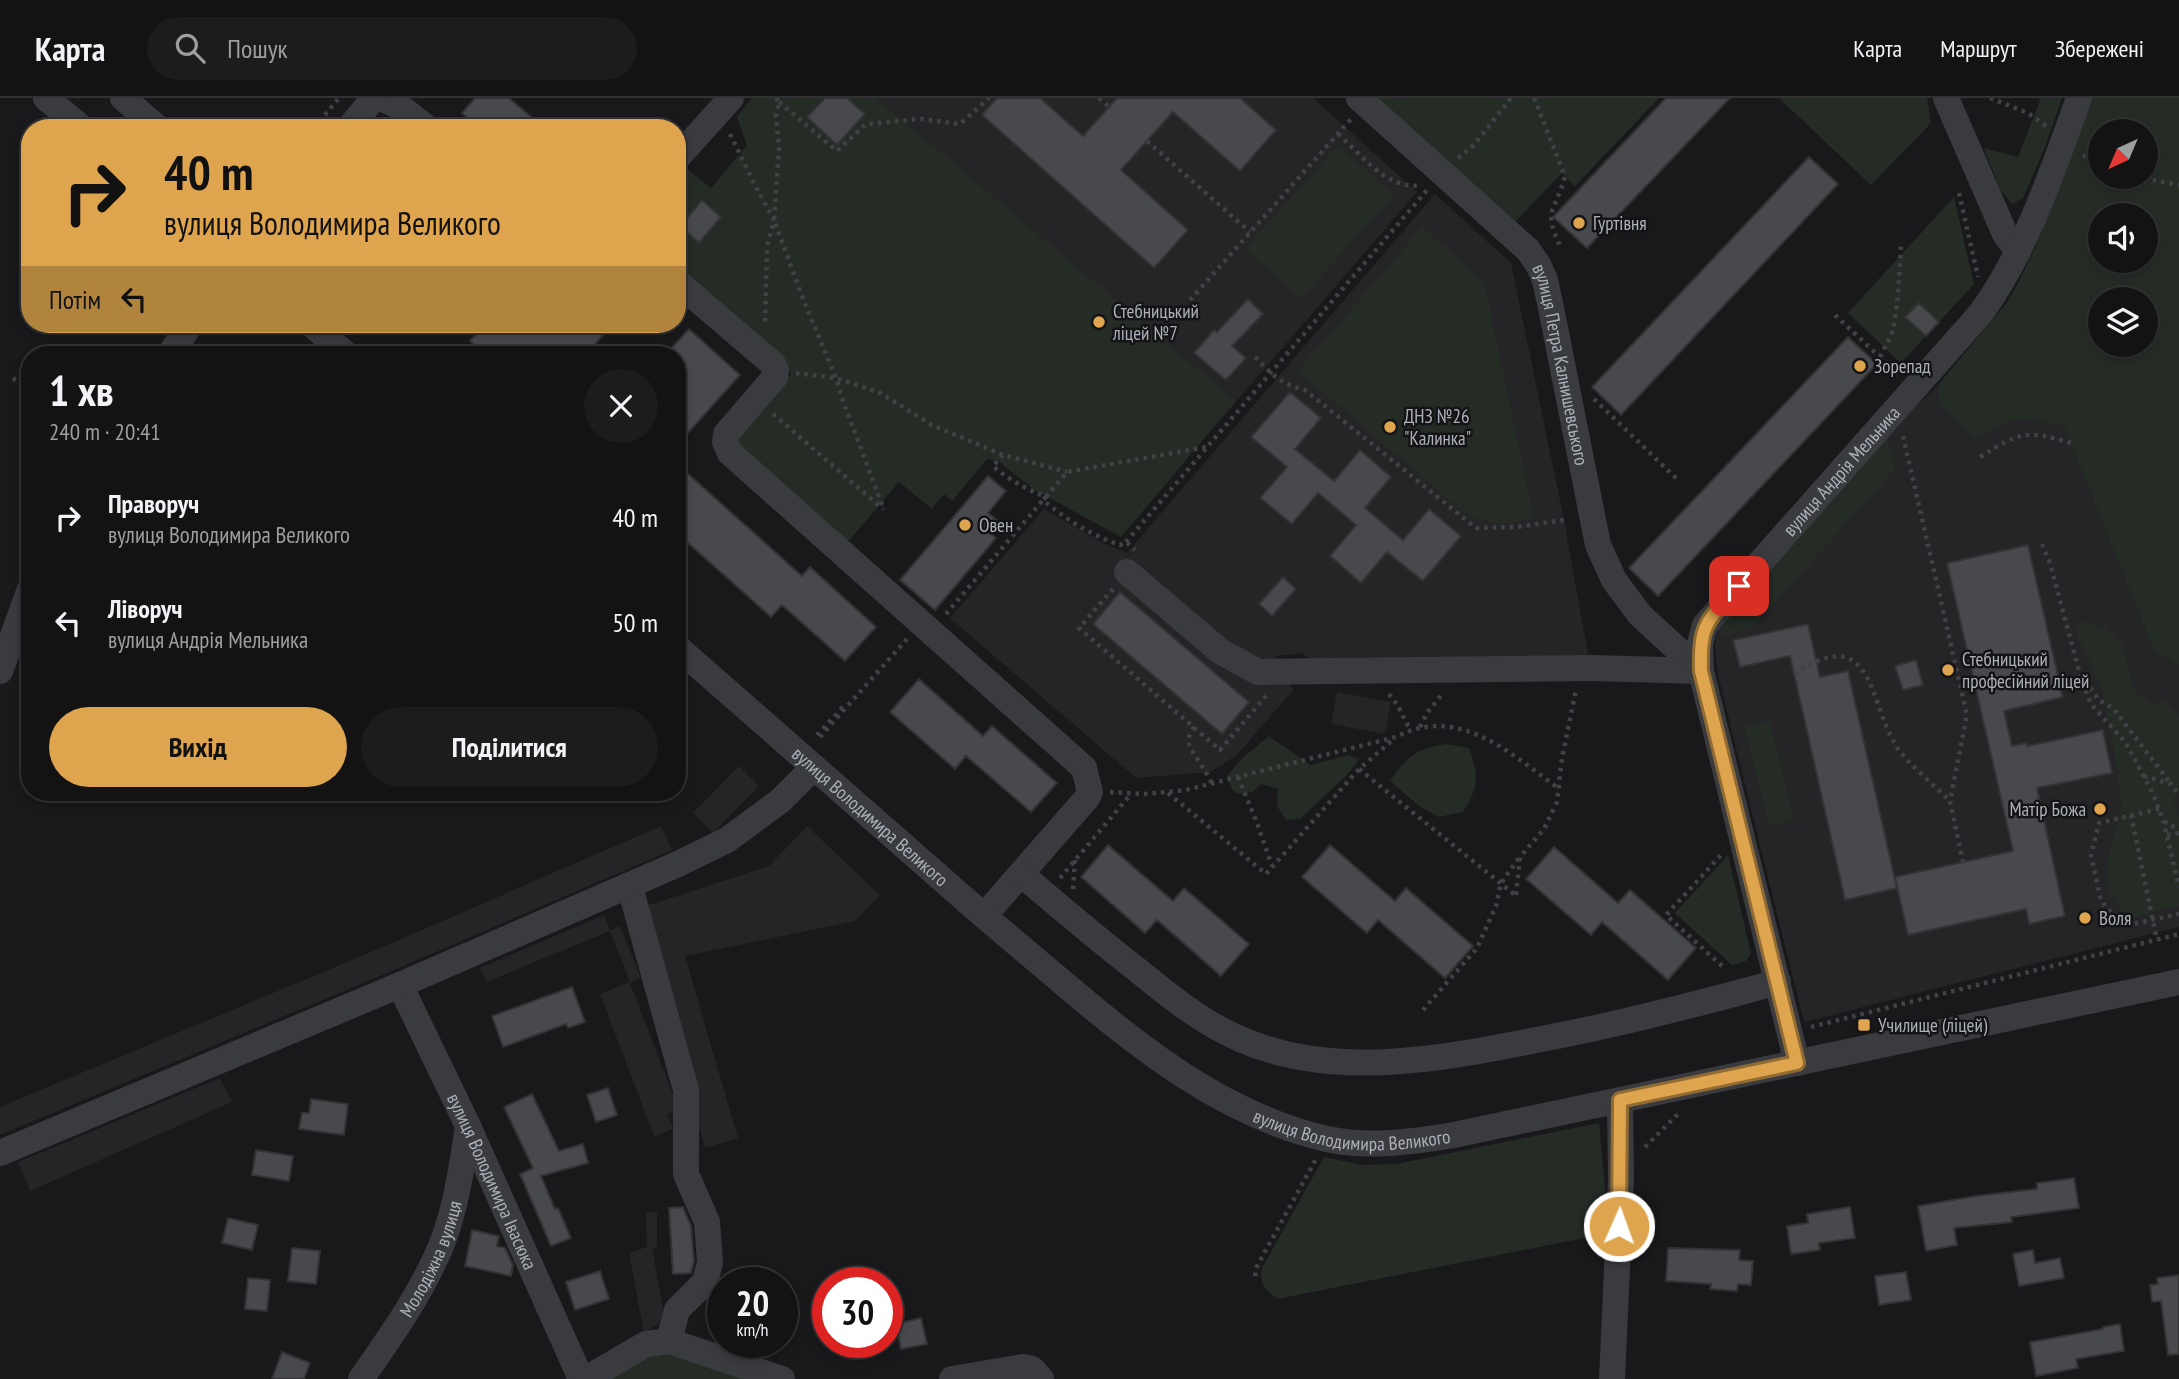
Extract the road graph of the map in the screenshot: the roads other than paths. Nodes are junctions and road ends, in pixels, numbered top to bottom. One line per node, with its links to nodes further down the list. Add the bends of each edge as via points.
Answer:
1 (46, 98): 9 (street)
2 (123, 98): 10 (street)
3 (374, 98): 11 (street)
4 (380, 98): 12 (street)
5 (1945, 98): 14 (street)
6 (2078, 98): 14 (street, вулиця Андрія Мельника)
7 (715, 103): 13 (street)
8 (1358, 106): 22 (street, вулиця Петра Калнишевського, via 1528,250 1539,266 1598,545 1614,580 1640,615)
9 (71, 119)
10 (148, 119)
11 (356, 119)
12 (416, 119)
13 (686, 145)
14 (2018, 252): 22 (street, вулиця Андрія Мельника, via 1981,313 1705,625)
15 (686, 290): 24 (street, via 770,368 756,399 726,433 730,453 1077,760 1087,776 1090,792)
16 (321, 333): 17 (street)
17 (336, 346)
18 (1135, 565): 22 (street, via 1220,651 1258,672)
19 (21, 614): 21 (street)
20 (686, 655): 23 (street, вулиця Володимира Великого)
21 (0, 671)
22 (1701, 671): 27 (street, вулиця Андрія Мельника)
23 (814, 768): 25 (street, via 780,801 727,840); 26 (street, вулиця Володимира Великого)
24 (1021, 874): 26 (street); 27 (street, via 1165,992 1221,1030 1262,1047 1362,1064 1447,1057 1580,1032)
25 (630, 887): 29 (street); 34 (street, via 686,1090 686,1174 707,1222 710,1262 705,1282 677,1310)
26 (984, 916): 31 (street, вулиця Володимира Великого, via 1172,1070 1252,1113 1328,1139 1362,1144 1419,1140)
27 (1778, 982): 30 (street, вулиця Андрія Мельника)
28 (2179, 982): 30 (street, вулиця Володимира Великого)
29 (400, 985): 32 (street, вулиця Володимира Івасюка); 33 (street)
30 (1797, 1063): 31 (street, вулиця Володимира Великого)
31 (1620, 1100): 40 (street)
32 (468, 1126): 35 (street, Молодіжна вулиця, via 442,1245 416,1297); 36 (street, вулиця Володимира Івасюка)
33 (0, 1153)
34 (669, 1341): 36 (street, via 646,1343); 37 (street)
35 (361, 1379)
36 (583, 1379)
37 (782, 1379)
38 (952, 1379): 39 (street, via 1023,1367)
39 (1041, 1379)
40 (1612, 1379)

